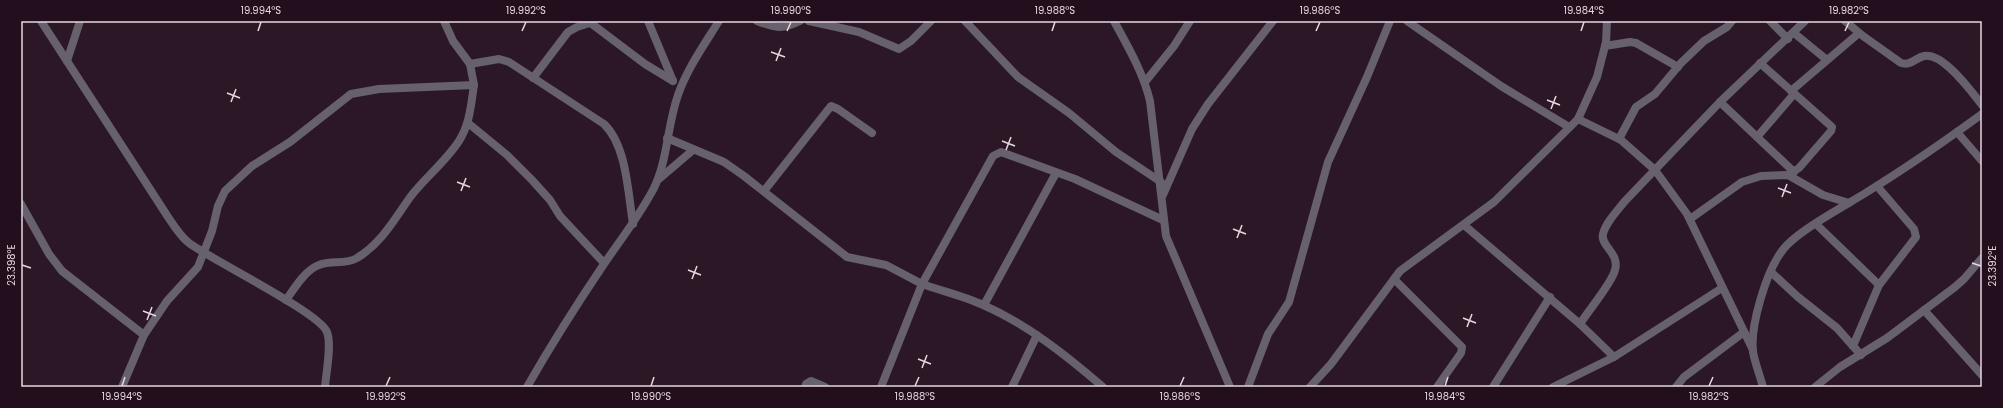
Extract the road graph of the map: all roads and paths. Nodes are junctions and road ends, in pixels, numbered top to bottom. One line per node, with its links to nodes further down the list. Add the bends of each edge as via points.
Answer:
1 (41, 21): 26 (street)
2 (80, 21): 26 (street)
3 (444, 21): 28 (street, via 453,41)
4 (648, 21): 31 (street)
5 (719, 21): 35 (street, via 696,57)
6 (757, 21): 7 (street, via 780,28)
7 (800, 21)
8 (809, 21): 9 (street, via 859,32 899,49 908,44)
9 (931, 21)
10 (965, 21): 53 (street, via 1018,77 1069,113 1116,152)
11 (1114, 21): 32 (street)
12 (1190, 21): 32 (street)
13 (1273, 21): 56 (street, via 1208,104 1176,161)
14 (1390, 21): 94 (street, via 1328,162 1291,296 1268,334)
15 (1408, 21): 41 (street, via 1501,86)
16 (1608, 21): 24 (street)
17 (1732, 21): 29 (street, via 1704,41)
18 (1770, 21): 23 (street)
19 (1805, 21): 23 (street)
20 (1845, 21): 22 (street)
21 (591, 22): 30 (street, via 568,32); 31 (street, via 639,60)
22 (1860, 33): 25 (street); 37 (street, via 1904,64 1922,56 1939,61 1957,73)
23 (1791, 36): 25 (street); 27 (street)
24 (1605, 46): 29 (street, via 1636,43); 39 (street, via 1594,84)
25 (1827, 60): 34 (street)
26 (67, 61): 64 (street, via 168,217 188,243)
27 (1760, 63): 34 (street); 36 (street)
28 (470, 64): 30 (street, via 504,60); 33 (street)
29 (1678, 67): 46 (street, via 1655,94 1636,107)
30 (533, 78): 61 (street, via 610,130 621,154)
31 (673, 81): 35 (street)
32 (1145, 82): 53 (street)
33 (474, 85): 40 (street); 64 (street, via 379,89 352,94 290,142 252,166 225,191)
34 (1792, 93): 44 (street); 51 (street, via 1832,128)
35 (678, 95): 45 (street)
36 (1720, 102): 44 (street); 49 (street)
37 (1982, 105)
38 (1982, 114): 42 (street)
39 (1578, 119): 41 (street); 46 (street)
40 (468, 123): 66 (street, via 507,155 532,180 560,216); 73 (street, via 460,140 411,196 377,242 357,258 320,264 312,268)
41 (1569, 127): 63 (street, via 1498,198)
42 (1957, 132): 48 (street); 54 (street)
43 (872, 133): 55 (street, via 831,106)
44 (1757, 137): 51 (street)
45 (667, 138): 47 (street); 52 (street, via 664,164)
46 (1620, 139): 49 (street)
47 (693, 150): 52 (street); 55 (street, via 724,162)
48 (1982, 161)
49 (1655, 170): 59 (street); 76 (street, via 1625,201 1605,230 1603,240 1614,256 1615,270)
50 (1056, 172): 60 (street); 69 (street, via 997,152); 74 (street)
51 (1791, 174): 57 (street, via 1822,195); 59 (street, via 1750,178)
52 (657, 180): 61 (street)
53 (1161, 182): 56 (street)
54 (1877, 186): 57 (street); 70 (street, via 1914,229 1916,237)
55 (764, 191): 69 (street, via 847,257 886,265)
56 (1162, 196): 60 (street)
57 (1849, 203): 62 (street)
58 (21, 204): 78 (street, via 49,254 62,271)
59 (1690, 219): 71 (street)
60 (1163, 220): 93 (street, via 1171,252)
61 (633, 224): 66 (street)
62 (1816, 224): 67 (street, via 1788,243); 70 (street)
63 (1464, 225): 68 (street); 72 (street)
64 (204, 252): 73 (street); 78 (street, via 198,267 167,301)
65 (1982, 258): 75 (street, via 1964,280)
66 (604, 263): 87 (street, via 549,347)
67 (1771, 272): 80 (street, via 1837,328); 81 (street, via 1755,325)
68 (1394, 278): 95 (street, via 1331,364); 96 (street, via 1462,347 1461,353)
69 (922, 284): 74 (street); 90 (street)
70 (1879, 285): 80 (street)
71 (1722, 288): 77 (street); 83 (street)
72 (1550, 298): 76 (street); 97 (street)
73 (286, 300): 86 (street, via 319,323 327,332)
74 (984, 305): 79 (street)
75 (1924, 310): 82 (street); 84 (street)
76 (1580, 324): 83 (street)
77 (1744, 332): 81 (street); 99 (street, via 1684,377)
78 (144, 335): 85 (street)
79 (1037, 335): 91 (street); 92 (street, via 1072,360)
80 (1853, 346): 82 (street)
81 (1753, 352): 100 (street)
82 (1861, 355): 101 (street, via 1840,367)
83 (1614, 357): 98 (street)
84 (1982, 375)
85 (122, 387)
86 (325, 387)
87 (527, 387)
88 (806, 387): 89 (street, via 811,381)
89 (825, 387)
90 (881, 387)
91 (1012, 387)
92 (1103, 387)
93 (1230, 387)
94 (1248, 387)
95 (1310, 387)
96 (1437, 387)
97 (1493, 387)
98 (1553, 387)
99 (1676, 387)
100 (1763, 387)
101 (1815, 387)

